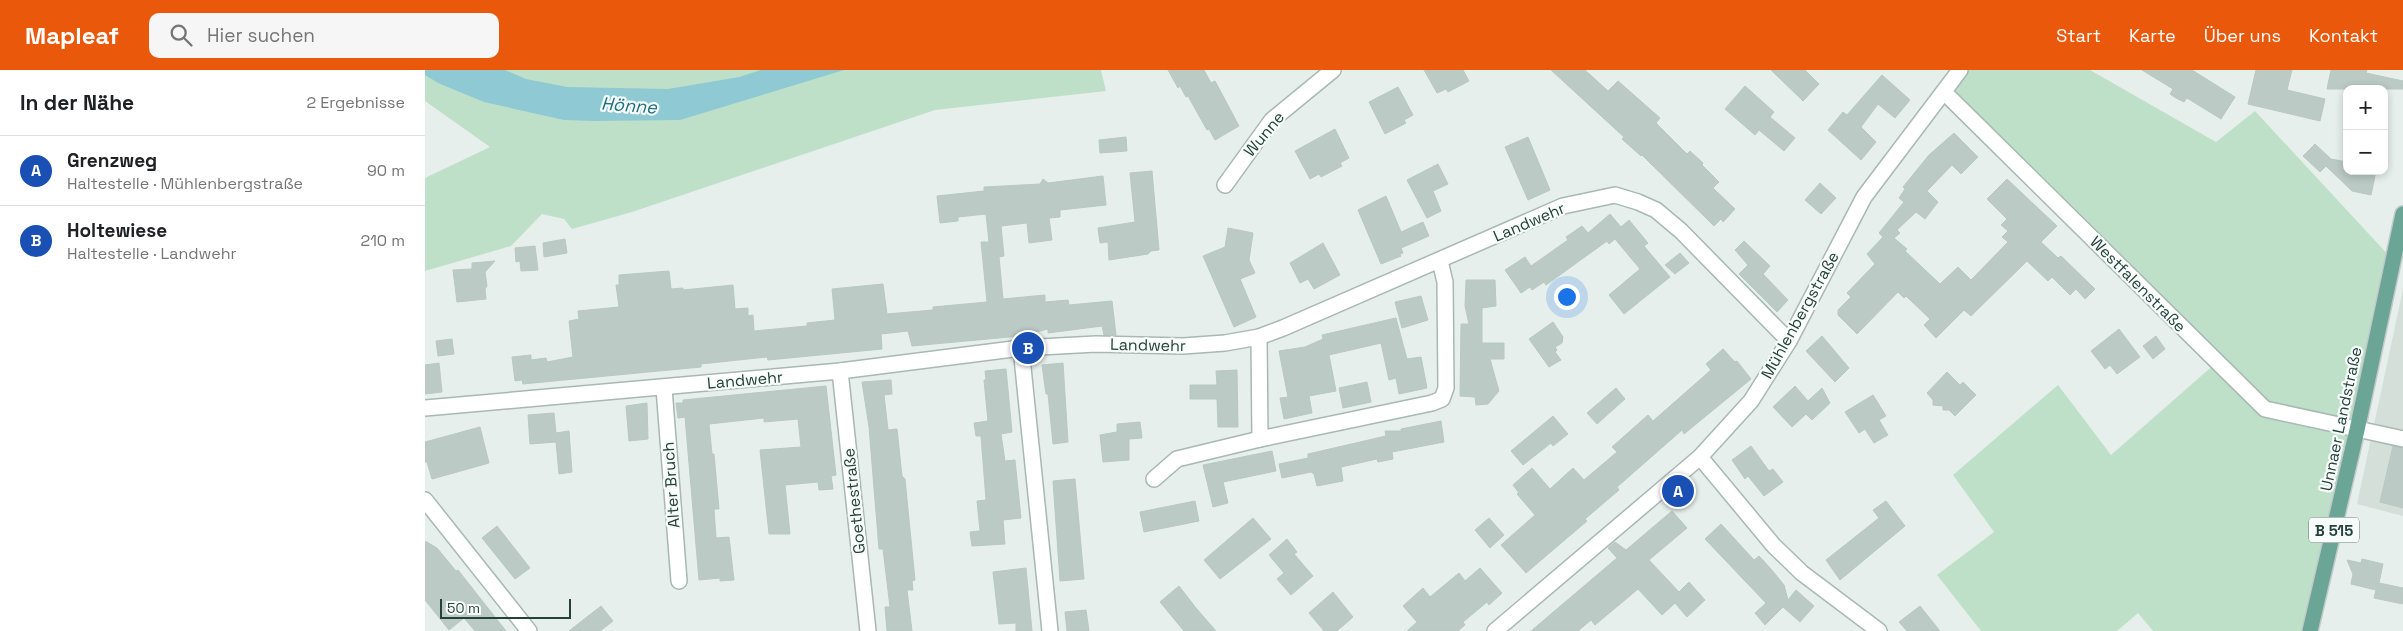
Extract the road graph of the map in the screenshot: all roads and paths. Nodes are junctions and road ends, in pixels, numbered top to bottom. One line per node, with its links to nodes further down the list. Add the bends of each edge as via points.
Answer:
1 (1333, 70): 4 (street, Wunne, via 1272,120)
2 (1953, 73): 3 (street, Mühlenbergstraße)
3 (1944, 92): 8 (street, Mühlenbergstraße, via 1864,196); 13 (street, Westfalenstraße, via 2265,408)
4 (1225, 185)
5 (2403, 214): 13 (main road, Unnaer Landstraße / B 515)
6 (1440, 261): 7 (street, Landwehr); 8 (street, Landwehr, via 1563,206 1615,195 1656,210); 15 (street, via 1445,291 1446,388 1442,399)
7 (1259, 337): 9 (street, Landwehr, via 1183,346 1096,344); 15 (street)
8 (1789, 341): 16 (street, Mühlenbergstraße, via 1751,401)
9 (1021, 348): 10 (street, Landwehr); 22 (street)
10 (840, 371): 11 (street, Landwehr); 21 (street, Goethestraße)
11 (664, 388): 12 (street, Landwehr); 19 (street, Alter Bruch)
12 (425, 408)
13 (2357, 430): 14 (street, Westfalenstraße); 25 (main road, Unnaer Landstraße / B 515)
14 (2403, 438)
15 (1260, 439): 17 (street, via 1177,459)
16 (1700, 457): 23 (street, Mühlenbergstraße); 24 (street, via 1774,546 1802,573)
17 (1155, 478)
18 (425, 500): 20 (street)
19 (679, 581)
20 (529, 631)
21 (868, 631)
22 (1050, 631)
23 (1495, 631)
24 (1879, 631)
25 (2311, 631)

